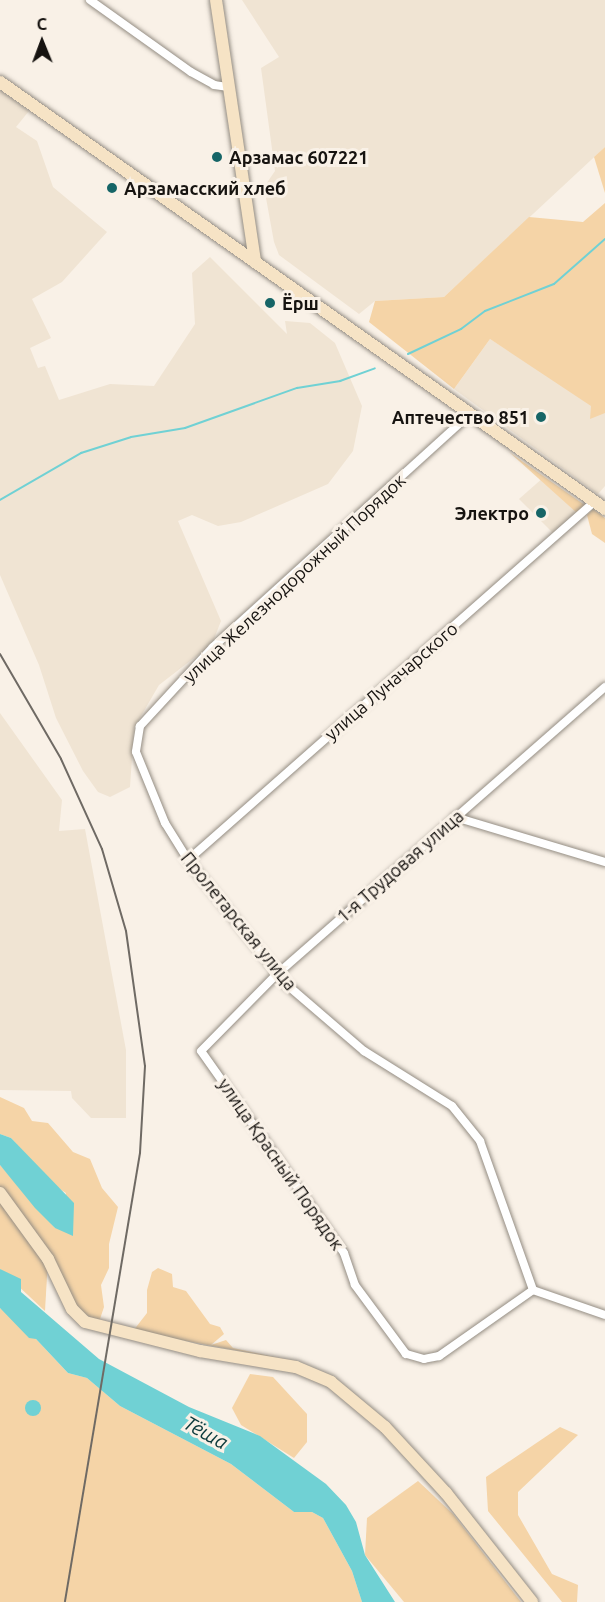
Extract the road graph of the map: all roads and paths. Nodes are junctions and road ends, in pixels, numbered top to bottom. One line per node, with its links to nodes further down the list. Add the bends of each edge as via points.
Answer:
1 (90, 0): 4 (street, via 191,72 214,85)
2 (216, 0): 4 (street)
3 (0, 82): 5 (street)
4 (229, 87): 5 (street)
5 (255, 262): 6 (street)
6 (470, 414): 7 (street); 9 (street, улица Железнодорожный Порядок, via 213,648 141,726)
7 (600, 506): 11 (street, улица Луначарского)
8 (605, 687): 10 (street, 1-я Трудовая улица)
9 (136, 752): 11 (street, Пролетарская улица, via 165,823)
10 (455, 817): 12 (street); 13 (street, 1-я Трудовая улица)
11 (188, 860): 13 (street, Пролетарская улица)
12 (605, 862)
13 (278, 974): 14 (street, 1-я Трудовая улица); 16 (street, Пролетарская улица, via 364,1051 452,1106 480,1141)
14 (201, 1051): 16 (street, улица Красный Порядок, via 344,1253 355,1285 406,1354 424,1359 439,1356)
15 (0, 1193): 18 (street, via 48,1259 72,1309 85,1322 200,1351 296,1367 331,1382 385,1427 438,1485)
16 (533, 1290): 17 (street)
17 (605, 1315)
18 (532, 1602)

